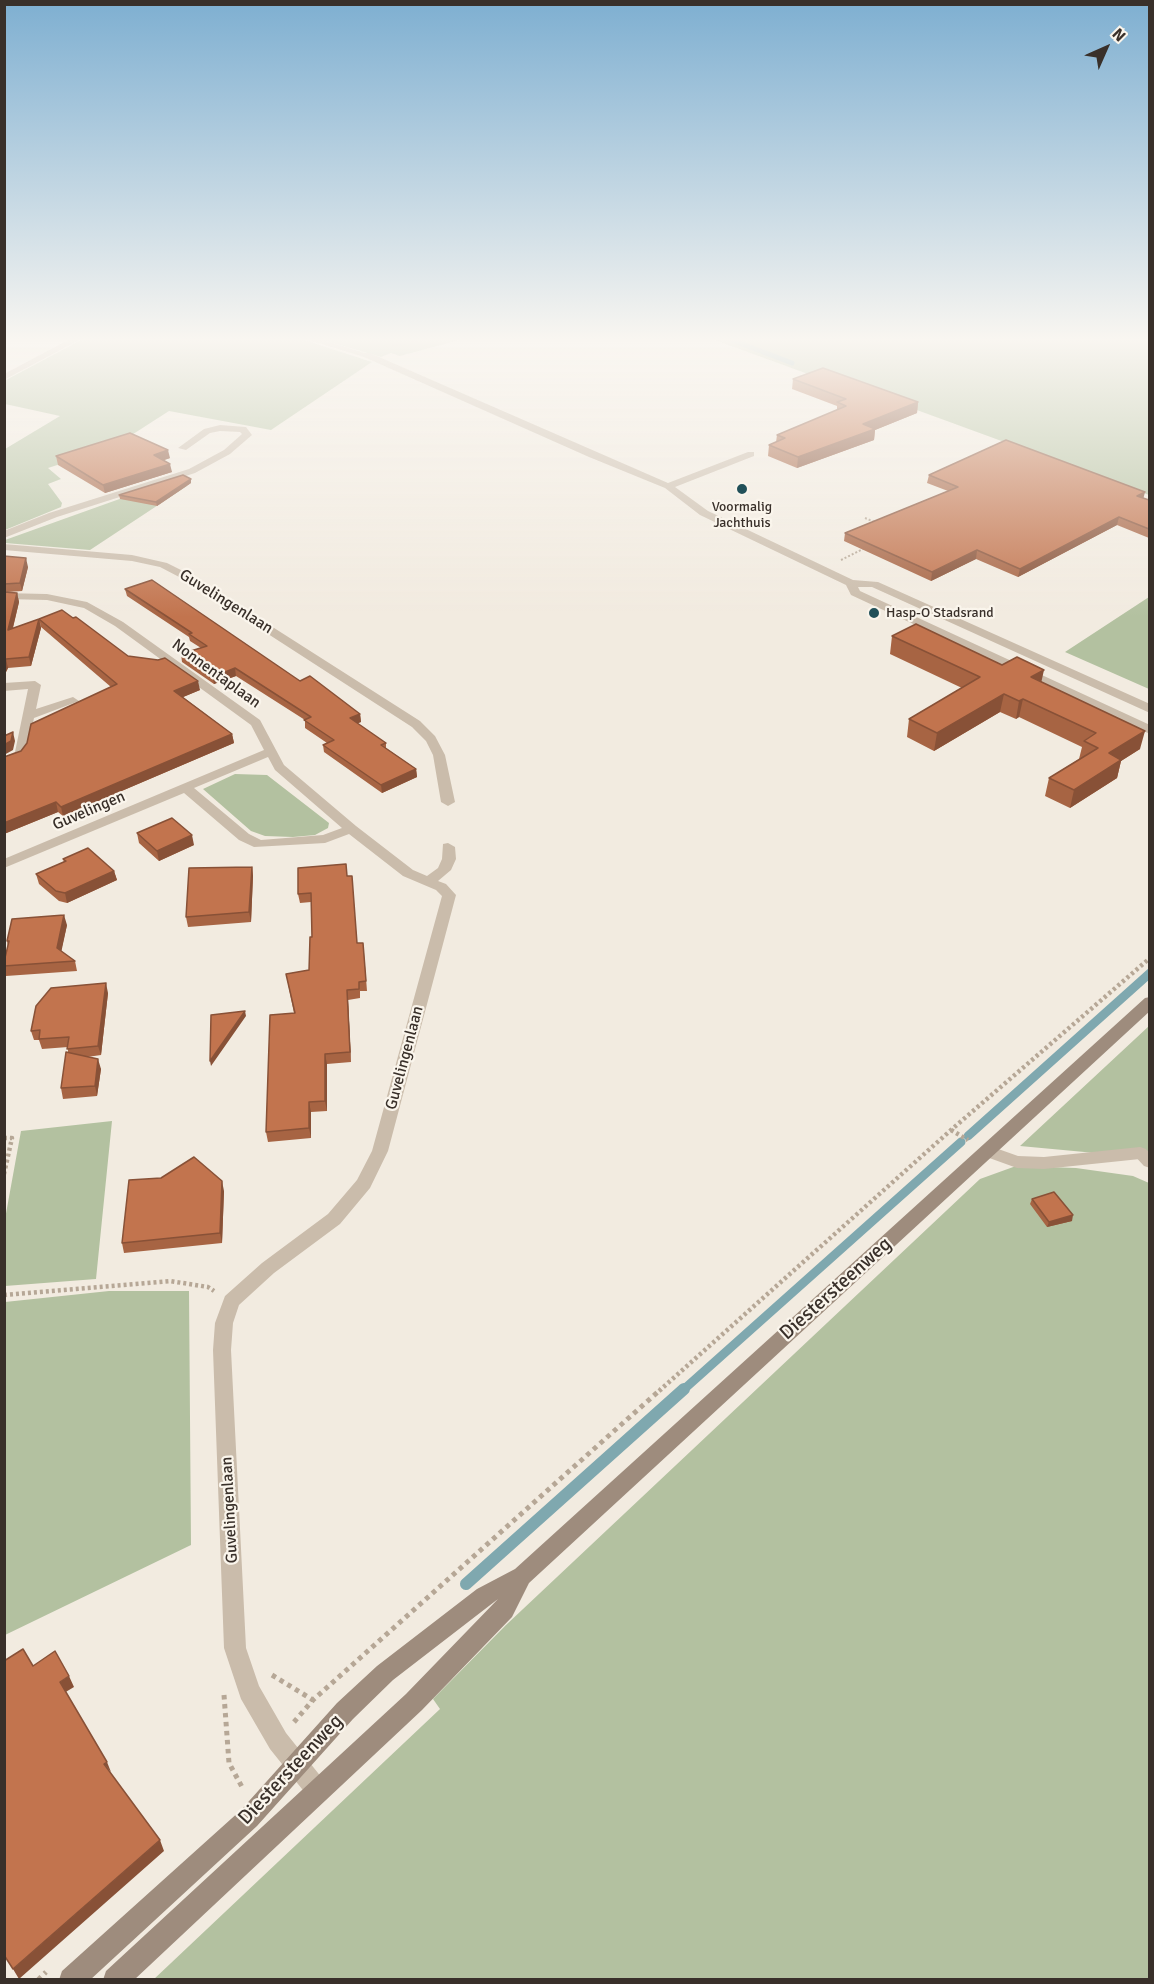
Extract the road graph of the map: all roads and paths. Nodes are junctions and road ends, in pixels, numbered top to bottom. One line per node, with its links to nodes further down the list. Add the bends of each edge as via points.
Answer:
1 (206, 432): 4 (street)
2 (245, 432): 9 (street, via 244,441 192,471 53,514)
3 (538, 432): 6 (street)
4 (183, 448)
5 (751, 454): 6 (street)
6 (668, 486): 12 (street, via 704,513)
7 (865, 518): 8 (path)
8 (880, 524)
9 (4, 535)
10 (873, 543): 12 (path)
11 (4, 547): 23 (street, Guvelingenlaan, via 132,558 163,565 187,577 416,724 439,755)
12 (821, 569): 13 (street)
13 (851, 583): 17 (street, via 874,584); 19 (street, via 855,593)
14 (4, 596): 20 (street, Nonnentaplaan, via 47,597 98,610 256,723)
15 (4, 687): 18 (street, via 35,685)
16 (73, 701): 18 (street)
17 (1149, 709)
18 (30, 715): 21 (street, via 21,752)
19 (1149, 730)
20 (269, 752): 22 (street, Guvelingen); 24 (street, Nonnentaplaan, via 279,767)
21 (4, 762)
22 (186, 788): 24 (street, via 244,837 259,844 325,839); 26 (street, Guvelingen)
23 (448, 802)
24 (351, 830): 27 (street, Nonnentaplaan, via 408,873)
25 (448, 848): 27 (street, via 444,870)
26 (4, 864)
27 (429, 881): 35 (street, Guvelingenlaan, via 449,896 380,1151 364,1184 334,1219)
28 (1149, 958): 37 (path, Diestersteenweg, via 313,1700)
29 (1149, 1002): 31 (main road, Diestersteenweg)
30 (4, 1138): 33 (path, via 12,1138)
31 (987, 1151): 32 (street, via 1017,1162); 36 (main road, Diestersteenweg)
32 (1144, 1157)
33 (5, 1174)
34 (4, 1295): 35 (path, via 170,1281 208,1287)
35 (231, 1301): 39 (street, Guvelingenlaan, via 222,1350 236,1648 249,1691 278,1741)
36 (522, 1576): 39 (main road, Diestersteenweg, via 484,1596 385,1673); 41 (main road, Diestersteenweg, via 504,1610 414,1702)
37 (268, 1672)
38 (225, 1690): 40 (path, via 229,1763)
39 (297, 1763): 41 (street, Guvelingenlaan); 42 (main road, Diestersteenweg, via 249,1818)
40 (242, 1787)
41 (318, 1791): 43 (main road, Diestersteenweg)
42 (71, 1980)
43 (115, 1980)

